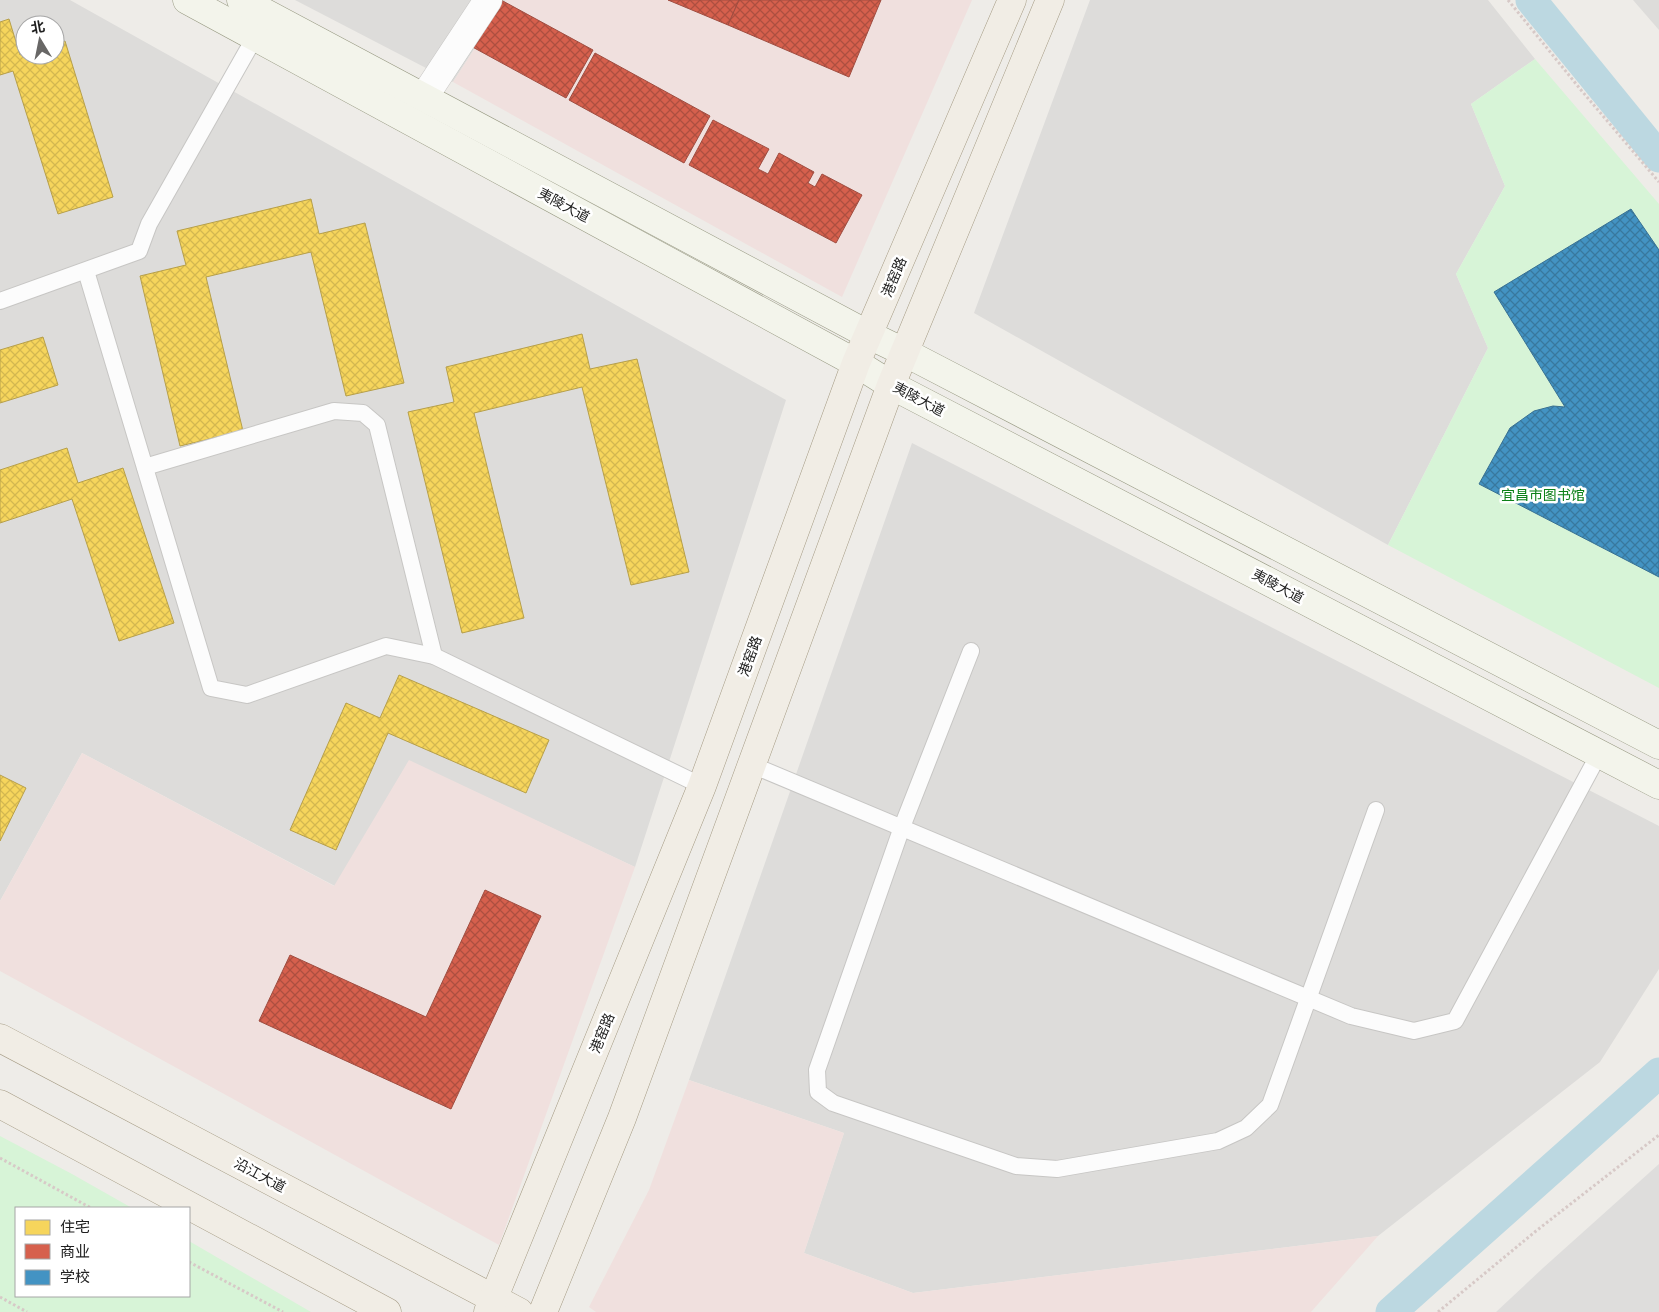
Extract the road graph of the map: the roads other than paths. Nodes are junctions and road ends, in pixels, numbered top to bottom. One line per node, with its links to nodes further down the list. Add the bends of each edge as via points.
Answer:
1 (187, 0): 6 (main road, 夷陵大道)
2 (242, 0): 7 (main road)
3 (488, 0): 7 (street)
4 (1012, 0): 10 (main road, 港窑路)
5 (1050, 0): 11 (main road)
6 (255, 38): 8 (lane, via 149,224 139,251); 12 (main road, 夷陵大道)
7 (424, 97): 10 (main road)
8 (86, 270): 9 (lane); 14 (lane)
9 (0, 301)
10 (869, 335): 11 (main road); 12 (main road, 港窑路)
11 (904, 352): 13 (main road); 17 (main road)
12 (856, 364): 13 (main road, 夷陵大道); 21 (main road, 港窑路)
13 (891, 385): 18 (main road, 夷陵大道); 19 (main road)
14 (144, 467): 16 (lane, via 211,688 247,695 386,646); 16 (lane, via 334,411 363,413 377,426)
15 (971, 651): 23 (lane)
16 (434, 656): 21 (lane)
17 (1659, 745)
18 (1600, 754): 20 (main road, 夷陵大道); 24 (lane, via 1455,1021 1414,1031 1351,1016)
19 (752, 765): 23 (lane); 30 (main road, via 622,1118)
20 (1659, 785)
21 (702, 786): 27 (main road, 港窑路)
22 (1376, 810): 24 (lane)
23 (902, 827): 24 (lane); 24 (lane, via 817,1070 818,1092 832,1103 1016,1166 1057,1169 1218,1141 1246,1128 1270,1105)
24 (1308, 998)
25 (0, 1038): 27 (main road, 沿江大道)
26 (0, 1104): 28 (main road)
27 (491, 1305): 29 (main road, 沿江大道)
28 (387, 1312)
29 (519, 1312)
30 (543, 1312)

